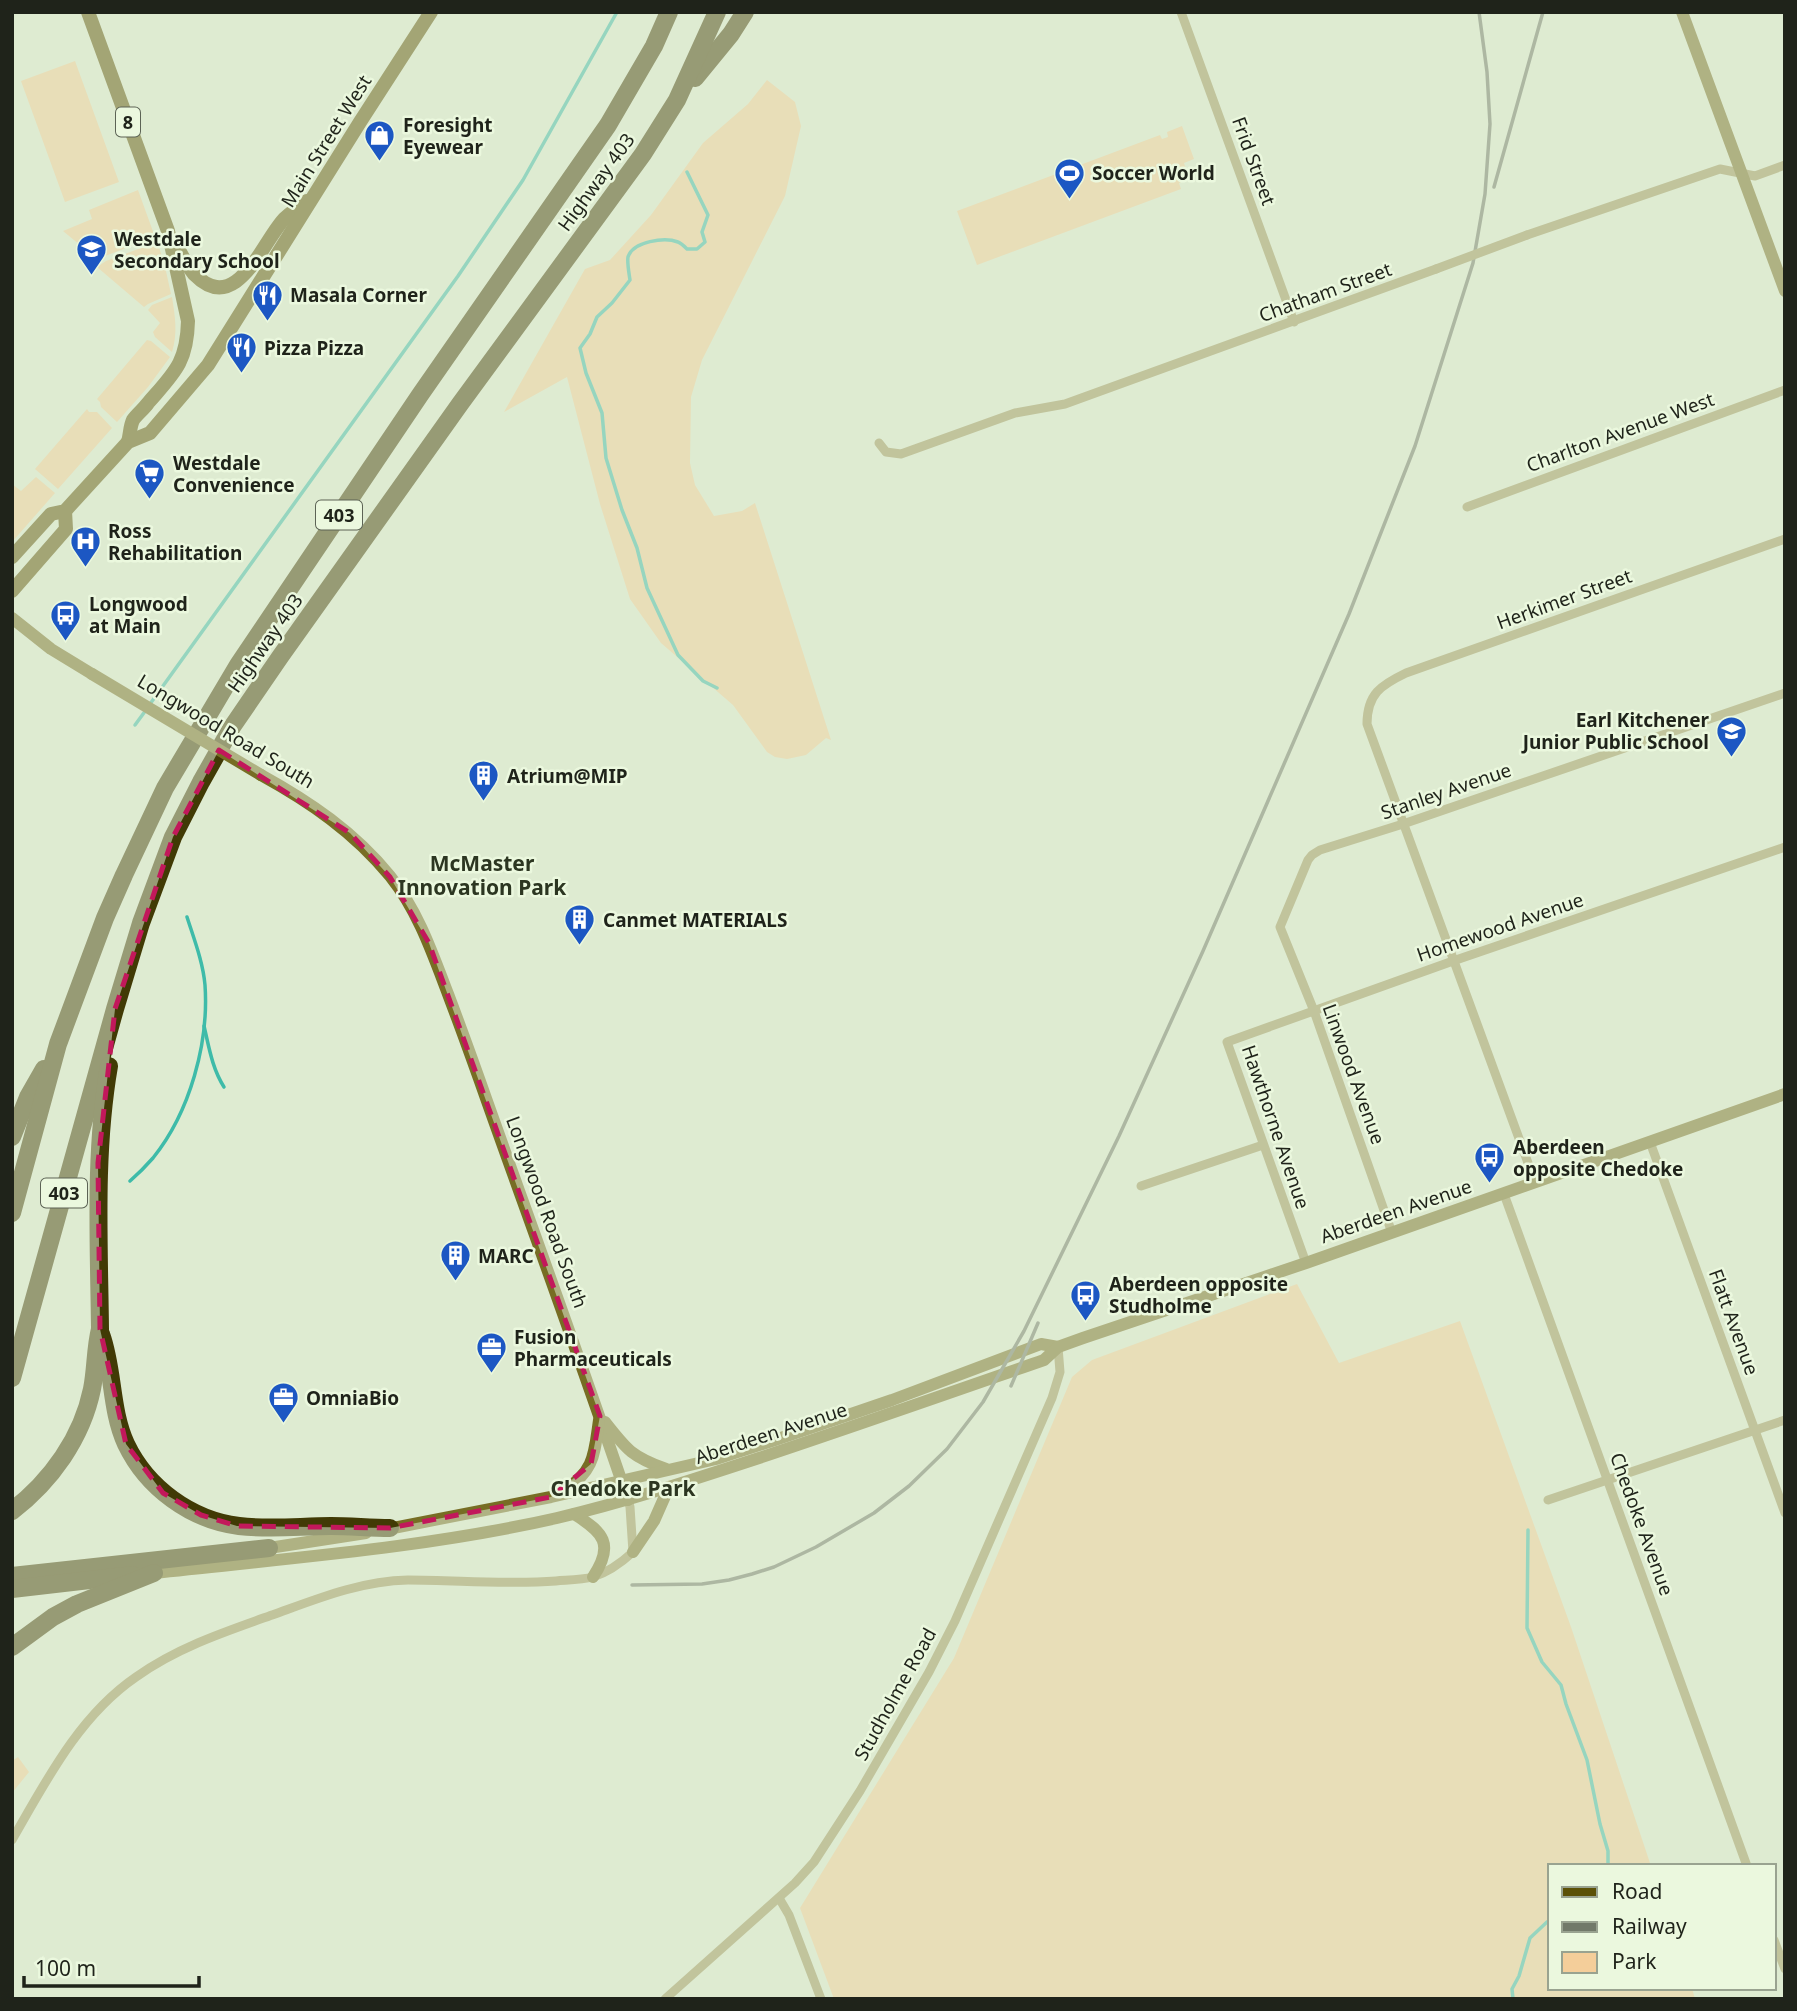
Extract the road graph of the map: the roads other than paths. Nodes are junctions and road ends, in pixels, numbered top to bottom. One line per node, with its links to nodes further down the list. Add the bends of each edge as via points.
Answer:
1 (669, 12): 32 (highway, Highway 403 / 403, via 608,125 212,706 165,788 124,875)
2 (717, 12): 8 (highway, Highway 403 / 403)
3 (745, 12): 8 (highway)
4 (1181, 12): 14 (street, Frid Street)
5 (1682, 12): 10 (main road)
6 (89, 13): 12 (main road, 8)
7 (424, 15): 11 (main road, Main Street West)
8 (677, 100): 29 (highway, Highway 403 / 403, via 643,154 232,727 173,837)
9 (1785, 165): 10 (street, Chatham Street, via 1755,176)
10 (1741, 173): 13 (main road); 14 (street, Chatham Street, bridge, via 1720,169)
11 (318, 191): 12 (main road, via 284,219 246,274 231,284 215,286 194,273); 16 (main road, Main Street West, via 208,365 150,433)
12 (168, 231): 16 (main road, via 188,321 185,352 171,377 133,421)
13 (1785, 291)
14 (1294, 322): 17 (street, Chatham Street, via 1070,402 1016,413 901,454 886,452)
15 (1785, 390): 18 (street, Charlton Avenue West)
16 (128, 442): 19 (main road, Main Street West)
17 (879, 443)
18 (1467, 507)
19 (65, 511): 21 (main road, Main Street West, via 51,514); 22 (main road, Main Street West, via 66,529)
20 (1785, 539): 25 (street, Herkimer Street, via 1385,684 1367,709 1367,724)
21 (12, 557)
22 (12, 592)
23 (12, 618): 46 (main road, Longwood Road South, bridge, via 51,649 304,800 350,833 390,877 429,943)
24 (1785, 693): 25 (street, Stanley Avenue)
25 (1402, 824): 27 (street, Stanley Avenue, via 1312,855); 28 (street)
26 (1785, 847): 28 (street, Homewood Avenue)
27 (1280, 927): 30 (street, Linwood Avenue)
28 (1453, 961): 30 (street, Homewood Avenue); 37 (street)
29 (115, 1009): 43 (highway, via 98,1163); 45 (highway, Highway 403 / 403)
30 (1314, 1011): 31 (street, Homewood Avenue); 41 (street, Linwood Avenue)
31 (1227, 1042): 36 (street, Hawthorne Avenue)
32 (58, 1044): 34 (highway); 40 (highway, Highway 403 / 403)
33 (1785, 1094): 35 (main road, Aberdeen Avenue)
34 (12, 1137)
35 (1650, 1142): 37 (main road, Aberdeen Avenue); 48 (street, Flatt Avenue)
36 (1263, 1145): 38 (street); 42 (street, Hawthorne Avenue)
37 (1535, 1182): 39 (main road, Aberdeen Avenue)
38 (1141, 1186)
39 (1504, 1194): 41 (main road, Aberdeen Avenue); 50 (street, Chedoke Avenue)
40 (12, 1213)
41 (1392, 1233): 42 (main road, Aberdeen Avenue)
42 (1306, 1263): 44 (main road, Aberdeen Avenue)
43 (100, 1329): 56 (highway, via 92,1390 80,1427 59,1463); 59 (highway, via 116,1416 126,1444 163,1493 211,1519 237,1526)
44 (1058, 1347): 49 (main road, Aberdeen Avenue, via 1041,1344 775,1440); 52 (main road, Aberdeen Avenue, via 1044,1360); 69 (street, Studholme Road, via 1060,1372 1052,1398 955,1621 860,1791 814,1862)
45 (12, 1378)
46 (600, 1416): 49 (main road, via 637,1457); 51 (main road, Longwood Road South); 53 (main road, via 592,1464 579,1480)
47 (1785, 1420): 48 (street)
48 (1755, 1430): 50 (street); 57 (street, Flatt Avenue)
49 (667, 1469): 51 (main road, Aberdeen Avenue)
50 (1608, 1479): 55 (street); 68 (street, Chedoke Avenue)
51 (621, 1480): 53 (main road, Aberdeen Avenue); 54 (main road, Longwood Road South)
52 (669, 1487): 54 (main road, Aberdeen Avenue); 61 (main road)
53 (551, 1497): 59 (main road, Aberdeen Avenue)
54 (628, 1500): 58 (main road, Aberdeen Avenue); 61 (street, Longwood Road South)
55 (1548, 1500)
56 (12, 1511)
57 (1785, 1513)
58 (574, 1514): 62 (main road, Aberdeen Avenue, via 423,1543); 64 (main road, via 594,1527 603,1540 602,1563)
59 (390, 1528): 60 (main road, Aberdeen Avenue)
60 (269, 1548): 63 (highway)
61 (633, 1552): 64 (street)
62 (154, 1573): 65 (highway); 66 (highway, via 77,1604)
63 (12, 1576)
64 (593, 1577): 67 (street, via 365,1584 178,1652 121,1687 92,1718 60,1758)
65 (12, 1589)
66 (12, 1647)
67 (12, 1840)
68 (1746, 1864)
69 (779, 1898): 72 (street, Studholme Road); 73 (street)
70 (1776, 1945): 71 (street)
71 (1785, 1969)
72 (665, 1999)
73 (821, 1999)

